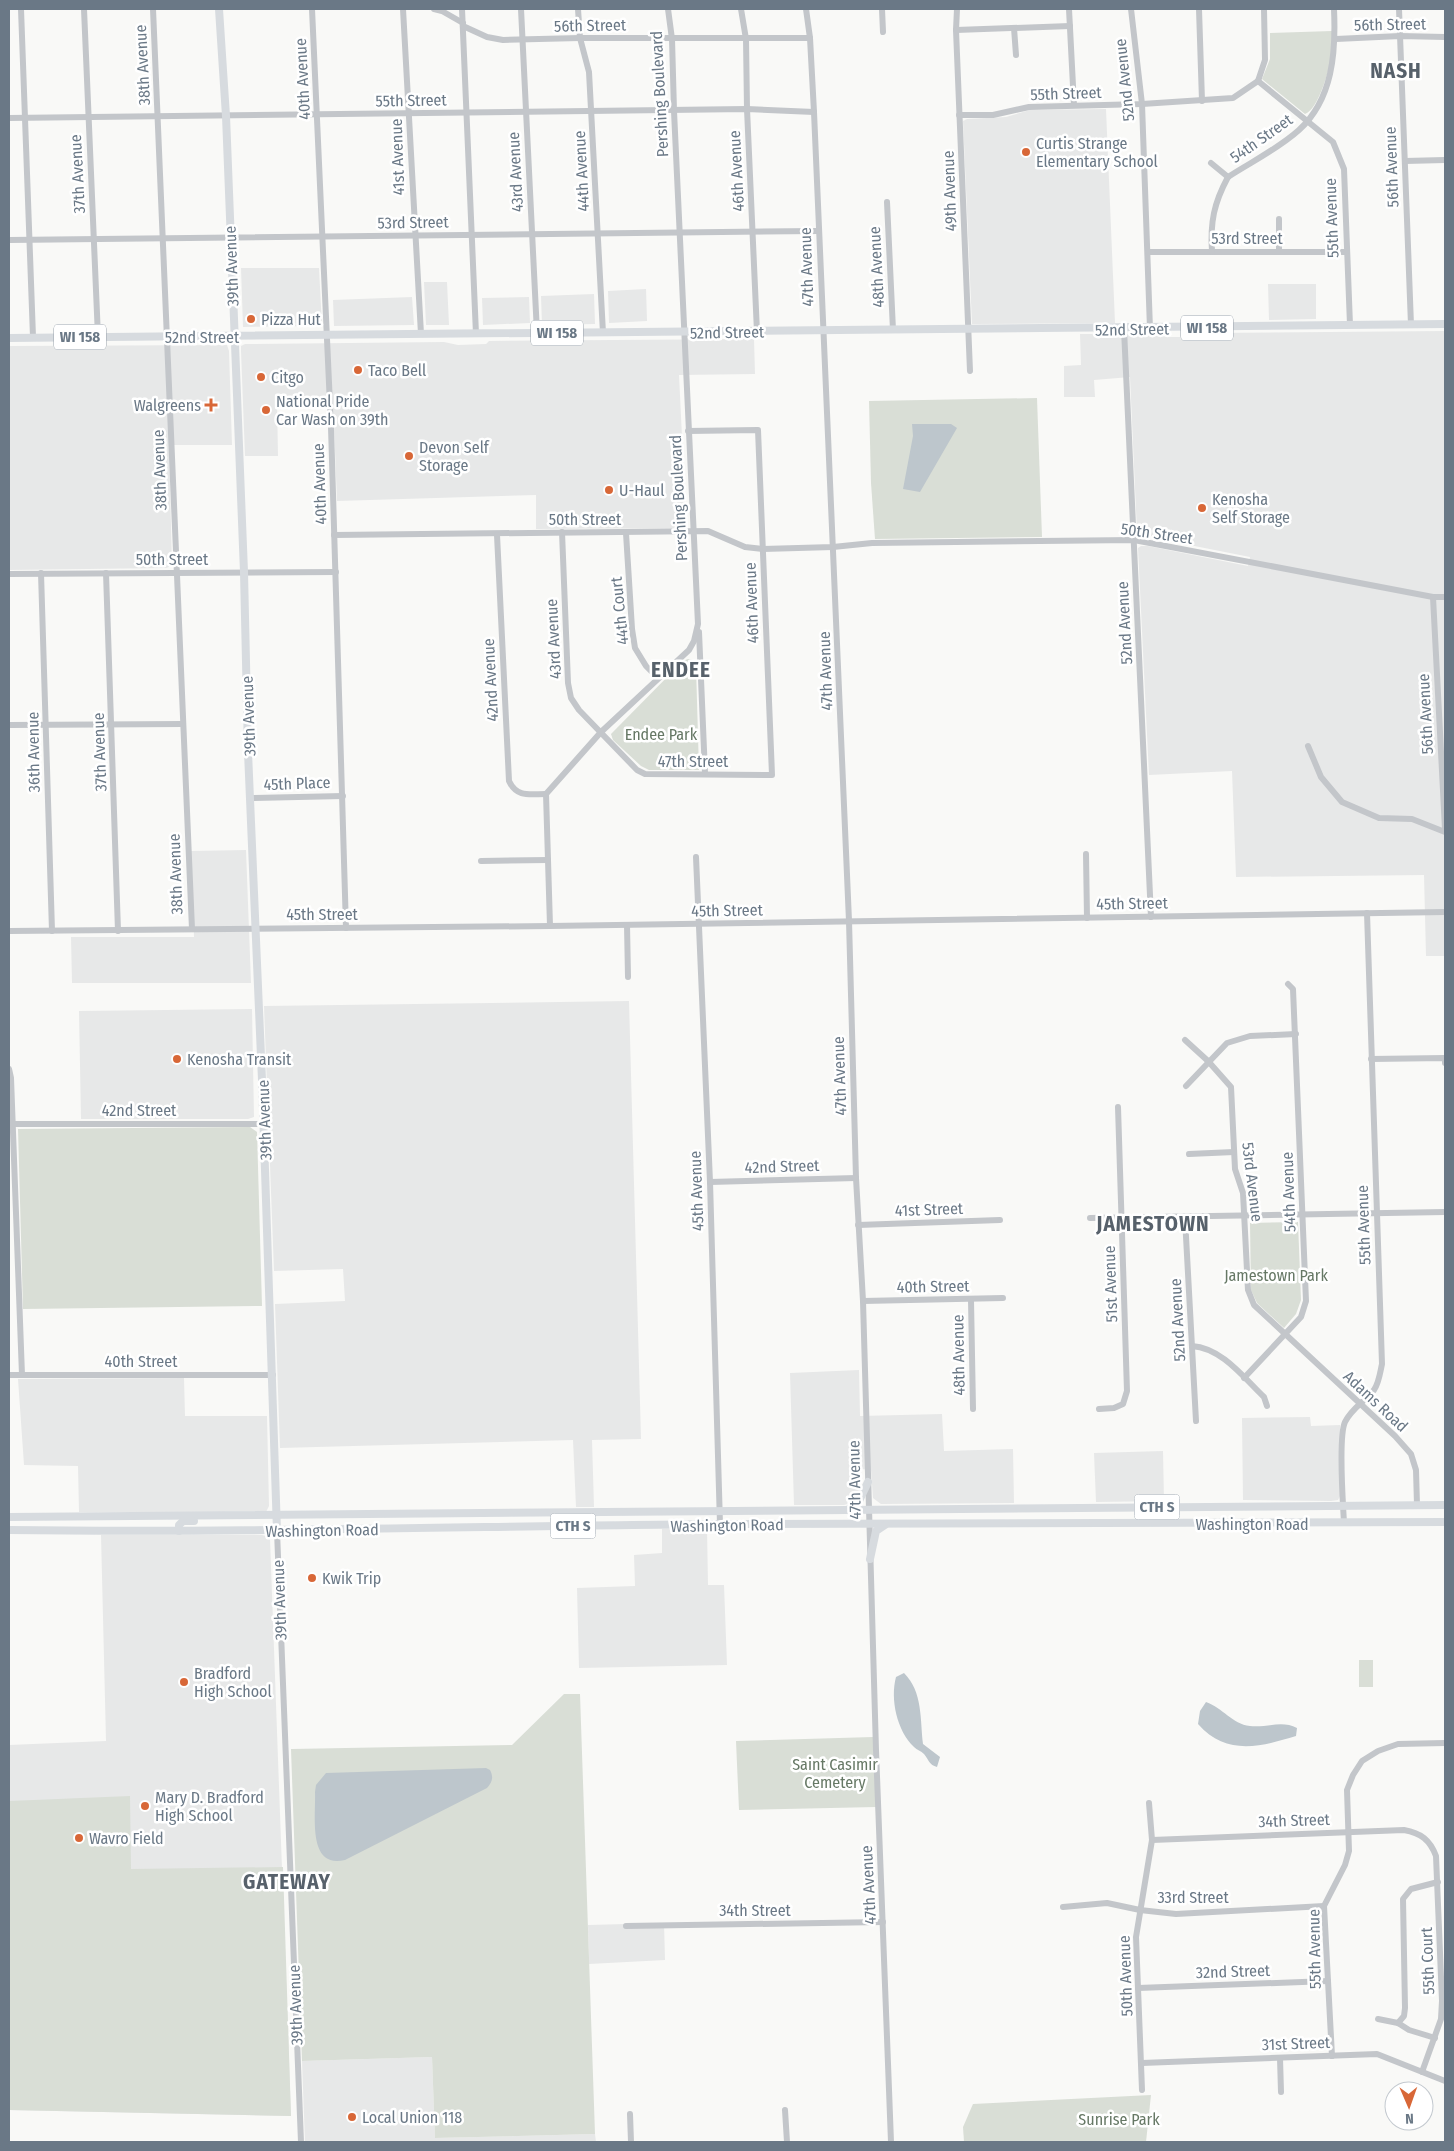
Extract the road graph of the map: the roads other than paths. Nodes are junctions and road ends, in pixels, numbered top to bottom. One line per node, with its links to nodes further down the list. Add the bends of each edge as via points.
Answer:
1 (21, 9): 52 (street)
2 (84, 9): 49 (street, 37th Avenue)
3 (153, 9): 50 (street, 38th Avenue)
4 (219, 9): 51 (main road, 39th Avenue)
5 (312, 9): 46 (street, 40th Avenue)
6 (403, 9): 47 (street, 41st Avenue)
7 (434, 9): 22 (street, 56th Street)
8 (462, 9): 22 (street)
9 (521, 9): 34 (street, 43rd Avenue)
10 (578, 9): 29 (street, 44th Avenue)
11 (668, 9): 31 (street, Pershing Boulevard)
12 (741, 9): 32 (street, 46th Avenue)
13 (806, 9): 30 (street, 47th Avenue)
14 (882, 9): 26 (street)
15 (958, 9): 25 (street, 49th Avenue)
16 (1069, 9): 23 (street)
17 (1131, 9): 38 (street, 52nd Avenue)
18 (1199, 9): 37 (street)
19 (1264, 9): 36 (street, via 1265,60)
20 (1334, 9): 33 (street)
21 (1399, 9): 27 (street, 56th Avenue)
22 (463, 25): 34 (street, 56th Street, via 487,37); 45 (street)
23 (1070, 26): 24 (street); 39 (street)
24 (1014, 28): 25 (street); 35 (street)
25 (956, 30): 48 (street, 49th Avenue)
26 (883, 32)
27 (1400, 36): 28 (street, 56th Street); 33 (street, 56th Street); 56 (street, 56th Avenue)
28 (1445, 37)
29 (580, 38): 31 (street, 56th Street); 34 (street, 56th Street); 43 (street, 44th Avenue, via 589,72)
30 (810, 38): 32 (street, 56th Street); 44 (street, 47th Avenue)
31 (672, 39): 32 (street, 56th Street); 41 (street, Pershing Boulevard)
32 (746, 39): 40 (street, 46th Avenue)
33 (1336, 39): 54 (street, via 1327,86)
34 (522, 40): 42 (street, 43rd Avenue)
35 (1016, 55)
36 (1258, 81): 37 (street, 55th Street, via 1233,98); 54 (street, 55th Avenue)
37 (1202, 101): 38 (street, 55th Street)
38 (1142, 104): 39 (street, 55th Street); 74 (street, 52nd Avenue)
39 (1074, 105): 48 (street, 55th Street, via 1029,107 993,115)
40 (747, 109): 41 (street, 55th Street); 44 (street, 55th Street); 61 (street, 46th Avenue)
41 (674, 111): 43 (street, 55th Street); 63 (street, Pershing Boulevard)
42 (525, 112): 43 (street, 55th Street); 45 (street, 55th Street); 64 (street, 43rd Avenue)
43 (592, 112): 65 (street, 44th Avenue)
44 (814, 112): 62 (street, 47th Avenue)
45 (467, 113): 47 (street, 55th Street); 66 (street)
46 (317, 115): 47 (street, 55th Street); 51 (street, 55th Street); 68 (street, 40th Avenue)
47 (409, 115): 67 (street, 41st Avenue)
48 (959, 115): 82 (street, 49th Avenue)
49 (88, 116): 50 (street, 55th Street); 52 (street, 55th Street); 71 (street, 37th Avenue)
50 (159, 116): 51 (street, 55th Street); 69 (street, 38th Avenue)
51 (226, 116): 70 (main road, 39th Avenue)
52 (24, 117): 53 (street, 55th Street); 73 (street)
53 (9, 118)
54 (1308, 120): 58 (street, 54th Street, via 1279,145); 77 (street, 55th Avenue, via 1333,142 1344,169)
55 (1445, 160): 56 (street)
56 (1405, 161): 78 (street, 56th Avenue)
57 (1211, 163): 58 (street)
58 (1228, 177): 75 (street, via 1214,212)
59 (887, 202): 84 (street, 48th Avenue)
60 (1278, 220): 76 (street)
61 (753, 231): 62 (street, 53rd Street); 63 (street, 53rd Street); 87 (street, 46th Avenue)
62 (818, 231): 85 (street, 47th Avenue)
63 (680, 232): 65 (street, 53rd Street); 86 (street, Pershing Boulevard)
64 (532, 234): 65 (street, 53rd Street); 66 (street, 53rd Street); 91 (street, 43rd Avenue)
65 (598, 234): 88 (street, 44th Avenue)
66 (473, 235): 67 (street, 53rd Street); 90 (street)
67 (414, 236): 68 (street, 53rd Street); 89 (street, 41st Avenue)
68 (323, 237): 70 (street, 53rd Street); 92 (street, 40th Avenue)
69 (164, 238): 70 (street, 53rd Street); 71 (street, 53rd Street); 94 (street, 38th Avenue)
70 (230, 238): 95 (main road, 39th Avenue)
71 (94, 239): 73 (street, 53rd Street); 93 (street, 37th Avenue)
72 (9, 240): 73 (street, 53rd Street)
73 (29, 240): 97 (street)
74 (1148, 252): 75 (street, 53rd Street); 81 (street, 52nd Avenue)
75 (1212, 252): 76 (street, 53rd Street)
76 (1279, 252): 77 (street, 53rd Street)
77 (1346, 252): 80 (street, 55th Avenue)
78 (1411, 324): 79 (main road, 52nd Street / WI 158); 80 (main road, 52nd Street / WI 158)
79 (1445, 324)
80 (1350, 326): 81 (main road, 52nd Street / WI 158)
81 (1150, 328): 83 (main road, 52nd Street / WI 158)
82 (968, 329): 83 (main road, 52nd Street / WI 158); 84 (main road, 52nd Street / WI 158); 98 (street, 49th Avenue)
83 (1124, 329): 105 (street, 52nd Avenue)
84 (893, 330): 85 (main road, 52nd Street / WI 158)
85 (822, 331): 87 (main road, 52nd Street / WI 158); 106 (street, 47th Avenue)
86 (684, 332): 87 (main road, 52nd Street / WI 158); 88 (main road, 52nd Street / WI 158); 99 (street, Pershing Boulevard)
87 (757, 332)
88 (603, 333): 91 (main road, 52nd Street / WI 158)
89 (421, 334): 90 (main road, 52nd Street / WI 158); 92 (main road, 52nd Street / WI 158)
90 (476, 334): 91 (main road, 52nd Street / WI 158)
91 (537, 334)
92 (327, 335): 95 (main road, 52nd Street / WI 158); 103 (street, 40th Avenue)
93 (98, 337): 94 (main road, 52nd Street / WI 158); 97 (main road, 52nd Street / WI 158)
94 (167, 337): 95 (main road, 52nd Street / WI 158); 112 (street, 38th Avenue)
95 (233, 337): 108 (main road, 39th Avenue)
96 (9, 338): 97 (main road, 52nd Street / WI 158)
97 (33, 338)
98 (970, 372)
99 (688, 431): 101 (street, Pershing Boulevard); 107 (street, 46th Avenue, via 758,430)
100 (562, 532): 102 (street, 50th Street); 104 (street, 50th Street); 122 (street, 43rd Avenue, via 571,698)
101 (694, 532): 102 (street, 50th Street); 107 (street, 50th Street, via 708,532 745,547); 116 (street, Pershing Boulevard)
102 (626, 533): 117 (street, 44th Court, via 635,648)
103 (334, 535): 104 (street, 50th Street); 109 (street, 40th Avenue)
104 (497, 535): 126 (street, 42nd Avenue, via 509,781 513,790 522,794)
105 (1134, 540): 106 (street, 50th Street, via 872,543); 114 (street, 50th Street); 136 (street, 52nd Avenue)
106 (833, 547): 107 (street, 50th Street); 138 (street, 47th Avenue)
107 (763, 549): 125 (street, 46th Avenue)
108 (244, 572): 109 (street, 50th Street); 112 (street, 50th Street); 128 (main road, 39th Avenue)
109 (336, 572): 127 (street, 40th Avenue)
110 (41, 573): 111 (street, 50th Street); 113 (street, 50th Street); 120 (street, 36th Avenue)
111 (106, 573): 112 (street, 50th Street); 118 (street, 37th Avenue)
112 (177, 573): 119 (street, 38th Avenue)
113 (9, 574)
114 (1433, 597): 115 (street, 50th Street); 129 (street, 56th Avenue)
115 (1445, 597)
116 (698, 624): 117 (street, Pershing Boulevard, via 689,650); 124 (street)
117 (658, 678): 122 (street, Pershing Boulevard)
118 (111, 724): 119 (street); 120 (street); 147 (street, 37th Avenue)
119 (183, 724): 144 (street, 38th Avenue)
120 (46, 725): 121 (street); 146 (street, 36th Avenue)
121 (9, 726)
122 (601, 732): 124 (street, 47th Street, via 637,770 645,774); 126 (street, Pershing Boulevard)
123 (1308, 746): 129 (street, via 1321,777 1342,802 1379,818 1412,819)
124 (705, 773): 125 (street, 47th Street)
125 (772, 775)
126 (546, 794): 133 (street)
127 (343, 796): 128 (street, 45th Place); 143 (street, 40th Avenue)
128 (251, 798): 142 (main road, 39th Avenue)
129 (1445, 830)
130 (1086, 854): 137 (street)
131 (696, 857): 139 (street, 45th Avenue)
132 (481, 860): 133 (street)
133 (548, 860): 141 (street)
134 (1445, 912): 135 (street, 45th Street)
135 (1367, 913): 136 (street, 45th Street); 153 (street, 55th Avenue)
136 (1151, 917): 137 (street, 45th Street)
137 (1086, 918): 138 (street, 45th Street)
138 (849, 922): 139 (street, 45th Street); 163 (street, 47th Avenue)
139 (697, 924): 140 (street, 45th Street); 164 (street, 45th Avenue)
140 (627, 925): 141 (street, 45th Street); 148 (street)
141 (550, 926): 143 (street, 45th Street)
142 (256, 928): 143 (street, 45th Street); 144 (street, 45th Street); 160 (main road, 39th Avenue)
143 (346, 928)
144 (192, 929): 147 (street, 45th Street)
145 (9, 931): 146 (street, 45th Street)
146 (52, 931): 147 (street, 45th Street)
147 (118, 931)
148 (628, 976)
149 (1288, 984): 150 (street, 54th Avenue, via 1293,989)
150 (1296, 1034): 154 (street, via 1250,1036 1227,1043); 167 (street, 54th Avenue)
151 (1185, 1040): 154 (street, 53rd Avenue)
152 (1445, 1058): 153 (street); 155 (street)
153 (1371, 1059): 166 (street, 55th Avenue)
154 (1208, 1060): 157 (street); 161 (street, 53rd Avenue, via 1231,1087)
155 (1445, 1063)
156 (9, 1069): 159 (street)
157 (1186, 1086)
158 (1118, 1107): 170 (street, 51st Avenue)
159 (14, 1124): 160 (street, 42nd Street); 174 (street)
160 (264, 1124): 183 (main road, 39th Avenue)
161 (1234, 1152): 162 (street); 168 (street, 53rd Avenue)
162 (1189, 1154)
163 (856, 1178): 164 (street, 42nd Street); 175 (street, 47th Avenue)
164 (710, 1182): 197 (street, 45th Avenue)
165 (1445, 1212): 166 (street)
166 (1376, 1213): 167 (street); 185 (street, 55th Avenue, via 1382,1364 1374,1390)
167 (1303, 1215): 168 (street); 179 (street, 54th Avenue, via 1306,1301 1300,1316)
168 (1245, 1216): 171 (street); 179 (street, 53rd Avenue, via 1248,1290 1254,1305)
169 (1090, 1218): 170 (street)
170 (1121, 1218): 171 (street); 187 (street, 51st Avenue, via 1127,1391 1123,1404)
171 (1185, 1218): 180 (street, 52nd Avenue)
172 (1000, 1220): 175 (street, 41st Street)
173 (9, 1224): 174 (street)
174 (18, 1224): 182 (street)
175 (858, 1225): 178 (street, 47th Avenue)
176 (1003, 1298): 177 (street, 40th Street)
177 (971, 1300): 178 (street, 40th Street); 188 (street, 48th Avenue)
178 (863, 1301): 190 (street, 47th Avenue)
179 (1284, 1333): 184 (street, 54th Avenue); 185 (street, Adams Road)
180 (1192, 1346): 184 (street, via 1215,1352); 189 (street, 52nd Avenue)
181 (9, 1375): 182 (street, 40th Street)
182 (22, 1375): 183 (street, 40th Street)
183 (273, 1375): 199 (main road, 39th Avenue)
184 (1244, 1378): 186 (street, via 1264,1397)
185 (1359, 1404): 191 (street, Adams Road, via 1411,1454 1416,1470); 193 (street, 55th Avenue, via 1345,1422 1342,1440)
186 (1267, 1406)
187 (1099, 1409)
188 (974, 1410)
189 (1196, 1421)
190 (868, 1482): 195 (street, 47th Avenue); 196 (main road, via 858,1503)
191 (1417, 1505): 192 (main road, Washington Road / CTH S); 193 (main road, Washington Road / CTH S)
192 (1445, 1505)
193 (1343, 1506): 194 (main road, Washington Road / CTH S); 203 (street, 55th Avenue)
194 (1165, 1507): 195 (main road, Washington Road / CTH S); 207 (main road)
195 (869, 1508): 196 (main road, Washington Road / CTH S); 206 (street, 47th Avenue)
196 (848, 1509): 197 (main road, Washington Road / CTH S)
197 (719, 1510): 199 (main road, Washington Road / CTH S); 205 (street, 45th Avenue)
198 (220, 1516): 199 (main road, Washington Road); 200 (main road, Washington Road); 210 (main road, via 208,1521 183,1521)
199 (276, 1516): 211 (main road, 39th Avenue)
200 (9, 1517)
201 (1445, 1522): 204 (main road, Washington Road / CTH S)
202 (889, 1523): 206 (main road, Washington Road / CTH S); 207 (main road, Washington Road / CTH S); 212 (main road, via 876,1531)
203 (1344, 1523): 204 (main road, Washington Road / CTH S); 207 (main road, Washington Road / CTH S)
204 (1410, 1523): 208 (main road)
205 (720, 1524): 206 (main road, Washington Road / CTH S); 211 (main road, Washington Road / CTH S)
206 (869, 1524): 212 (street, 47th Avenue)
207 (1166, 1524)
208 (1445, 1527)
209 (9, 1530): 210 (main road, Washington Road)
210 (179, 1531): 211 (main road, Washington Road)
211 (277, 1531): 238 (street, 39th Avenue)
212 (870, 1559): 222 (street, 47th Avenue)
213 (1445, 1743): 215 (street, 55th Avenue, via 1396,1744 1362,1761 1347,1790)
214 (1149, 1803): 216 (street, 50th Avenue)
215 (1348, 1832): 216 (street, 34th Street); 217 (street, 34th Street, via 1404,1830 1426,1838); 219 (street, 55th Avenue, via 1346,1865)
216 (1152, 1840): 221 (street, 50th Avenue)
217 (1432, 1846): 218 (street, 55th Court)
218 (1438, 1882): 227 (street, via 1411,1889 1403,1899 1405,2008); 228 (street, 55th Court, via 1442,2000)
219 (1324, 1906): 221 (street, 33rd Street, via 1176,1914); 224 (street, 55th Avenue)
220 (1063, 1907): 221 (street, 33rd Street, via 1107,1903)
221 (1140, 1910): 225 (street, 50th Avenue, via 1136,1936)
222 (883, 1922): 223 (street, 34th Street); 241 (street, 47th Avenue)
223 (626, 1926)
224 (1328, 1981): 225 (street, 32nd Street); 229 (street, 55th Avenue)
225 (1138, 1988): 231 (street, 50th Avenue)
226 (1378, 2019): 227 (street)
227 (1398, 2023): 228 (street)
228 (1435, 2038): 232 (street, 55th Court)
229 (1332, 2056): 230 (street, 31st Street); 232 (street, 31st Street, via 1377,2054)
230 (1280, 2058): 231 (street, 31st Street); 235 (street)
231 (1142, 2063): 234 (street, 50th Avenue)
232 (1422, 2072): 233 (street, 31st Street)
233 (1445, 2081)
234 (1142, 2090)
235 (1281, 2092)
236 (785, 2110): 240 (street)
237 (630, 2114): 239 (street)
238 (301, 2142)
239 (632, 2142)
240 (787, 2142)
241 (891, 2142)

